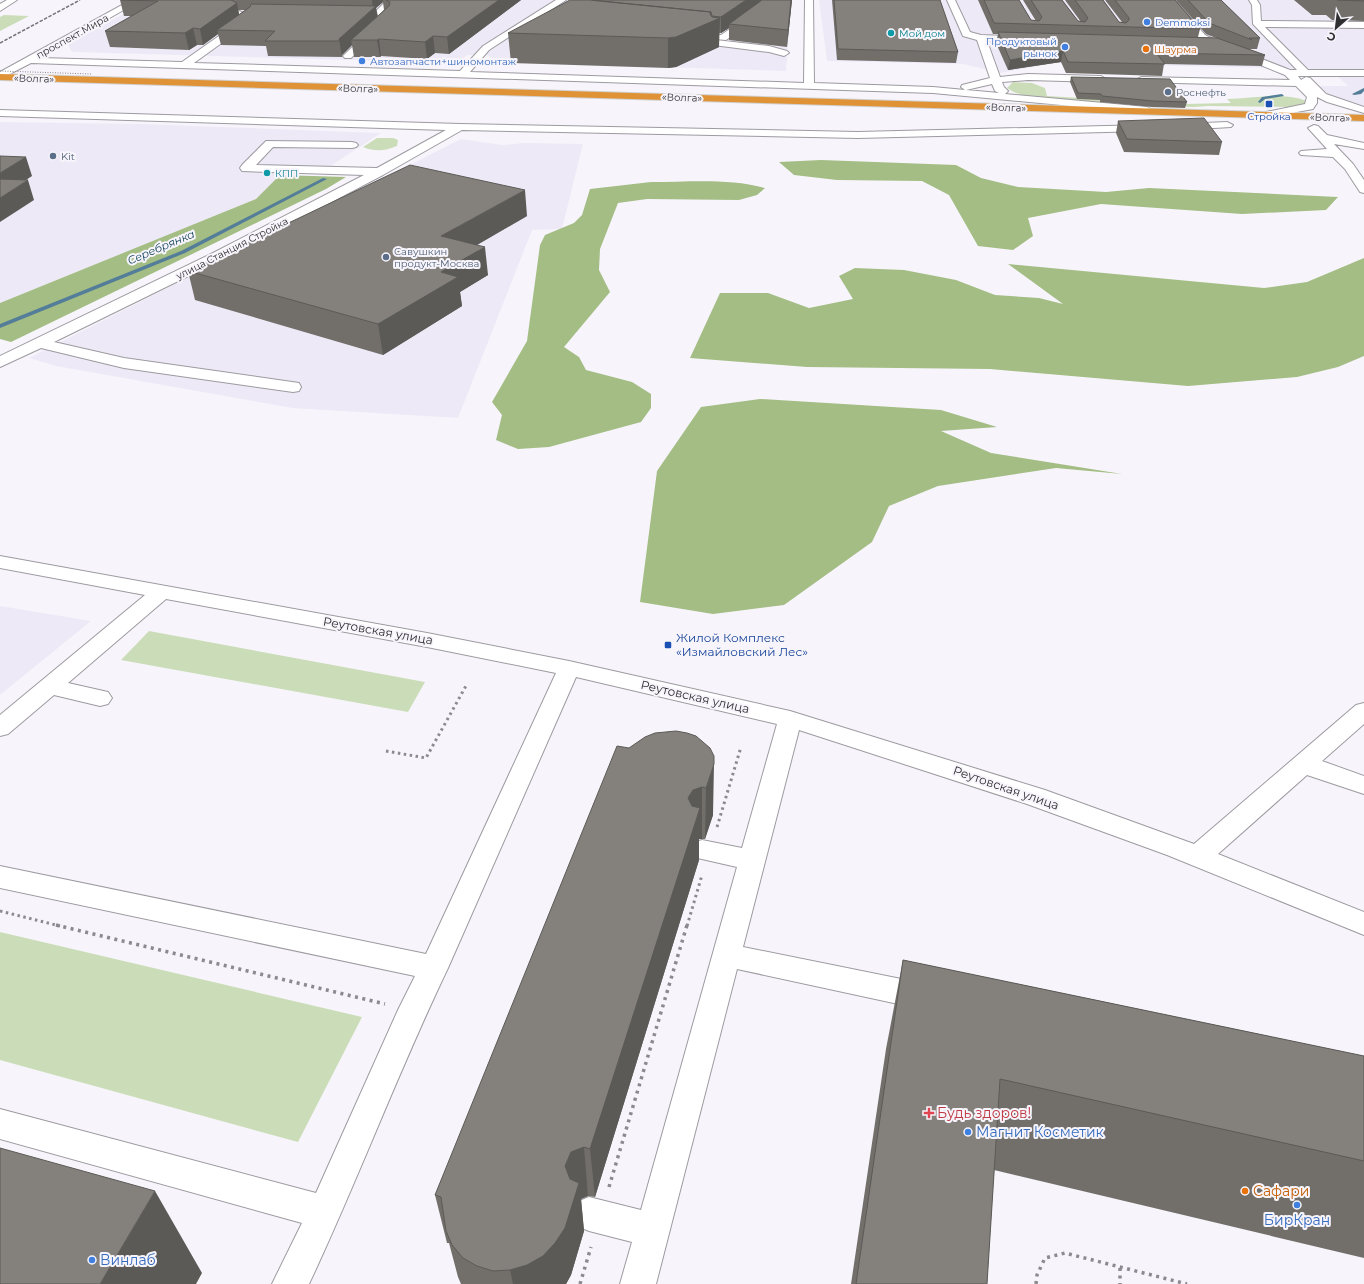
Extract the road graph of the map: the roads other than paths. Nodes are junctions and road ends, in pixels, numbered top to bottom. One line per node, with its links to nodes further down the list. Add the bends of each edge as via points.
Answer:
1 (13, 0): 10 (street)
2 (137, 0): 30 (street, проспект Мира)
3 (244, 0): 12 (street, via 231,11)
4 (392, 0): 27 (street, via 372,15 387,20)
5 (562, 0): 34 (street, via 486,48)
6 (809, 0): 39 (street)
7 (951, 0): 20 (street, via 966,34)
8 (1170, 0): 18 (street)
9 (1253, 0): 14 (street, via 1256,5)
10 (0, 8)
11 (759, 13): 23 (street)
12 (239, 14): 13 (street); 31 (street, via 249,19)
13 (254, 14)
14 (1257, 24): 15 (street); 32 (street)
15 (1364, 25)
16 (998, 27): 21 (street)
17 (1181, 31): 18 (street)
18 (1196, 31): 25 (street, via 1202,37)
19 (684, 34): 23 (street)
20 (981, 38): 21 (street); 36 (street, via 990,53)
21 (1003, 39): 22 (street)
22 (1034, 40)
23 (716, 43): 26 (street)
24 (1192, 44): 25 (street)
25 (1222, 46): 29 (street)
26 (784, 53)
27 (348, 56)
28 (1226, 58): 29 (street)
29 (1258, 59): 32 (street)
30 (27, 60): 31 (street); 35 (street, проспект Мира)
31 (183, 66): 34 (street)
32 (1297, 72): 33 (street); 38 (street); 45 (street, via 1322,96)
33 (1364, 73)
34 (463, 74): 39 (street, via 780,81)
35 (0, 77): 47 (highway, «Волга», via 88,77)
36 (996, 80): 37 (street, via 1018,78 1085,87); 42 (street); 44 (street, via 999,89 1004,92)
37 (1112, 83)
38 (1300, 83): 40 (street, via 1132,84); 43 (street)
39 (809, 85): 42 (street)
40 (1157, 89)
41 (1172, 89): 43 (street)
42 (933, 90): 44 (street)
43 (1310, 94): 48 (street, via 1313,99 1309,107)
44 (1033, 100): 47 (street)
45 (1364, 110)
46 (0, 112): 51 (street)
47 (1166, 112): 48 (highway, «Волга»)
48 (1265, 115): 49 (highway, «Волга»)
49 (1364, 118)
50 (1037, 120): 52 (highway, «Волга»)
51 (460, 126): 52 (street, via 858,136); 62 (street, улица Станция Стройка)
52 (1156, 126)
53 (1171, 126): 54 (street)
54 (1231, 126)
55 (1310, 128): 56 (highway, «Волга»); 57 (street)
56 (1336, 129)
57 (1323, 138): 59 (street); 61 (street)
58 (352, 145): 62 (street, via 270,143 246,168)
59 (1364, 146)
60 (1305, 153): 61 (street)
61 (1336, 153): 64 (street)
62 (379, 172): 63 (street); 65 (street, улица Станция Стройка, via 218,256)
63 (399, 176)
64 (1364, 189)
65 (39, 343): 67 (street, улица Станция Стройка); 69 (street, via 124,363)
66 (0, 349): 67 (street)
67 (16, 354): 68 (street, улица Станция Стройка)
68 (0, 362)
69 (293, 387)
70 (0, 562): 71 (street, Реутовская улица)
71 (163, 591): 72 (street, Реутовская улица); 73 (street)
72 (569, 668): 76 (street, Реутовская улица); 86 (street)
73 (50, 686): 74 (street); 77 (street)
74 (100, 698)
75 (1364, 711): 78 (street)
76 (790, 719): 81 (street, Реутовская улица, via 1036,797); 82 (street)
77 (0, 728)
78 (1303, 764): 79 (street); 81 (street)
79 (1364, 785)
80 (706, 851): 82 (street)
81 (1198, 857): 84 (street, Реутовская улица)
82 (752, 860): 85 (street)
83 (0, 877): 86 (street)
84 (1364, 924)
85 (726, 955): 87 (street); 91 (street)
86 (434, 968): 89 (street, via 413,1010)
87 (952, 1003)
88 (0, 1124): 89 (street)
89 (325, 1212): 92 (street)
90 (594, 1216): 91 (street)
91 (652, 1230): 93 (street)
92 (290, 1284)
93 (638, 1284)

